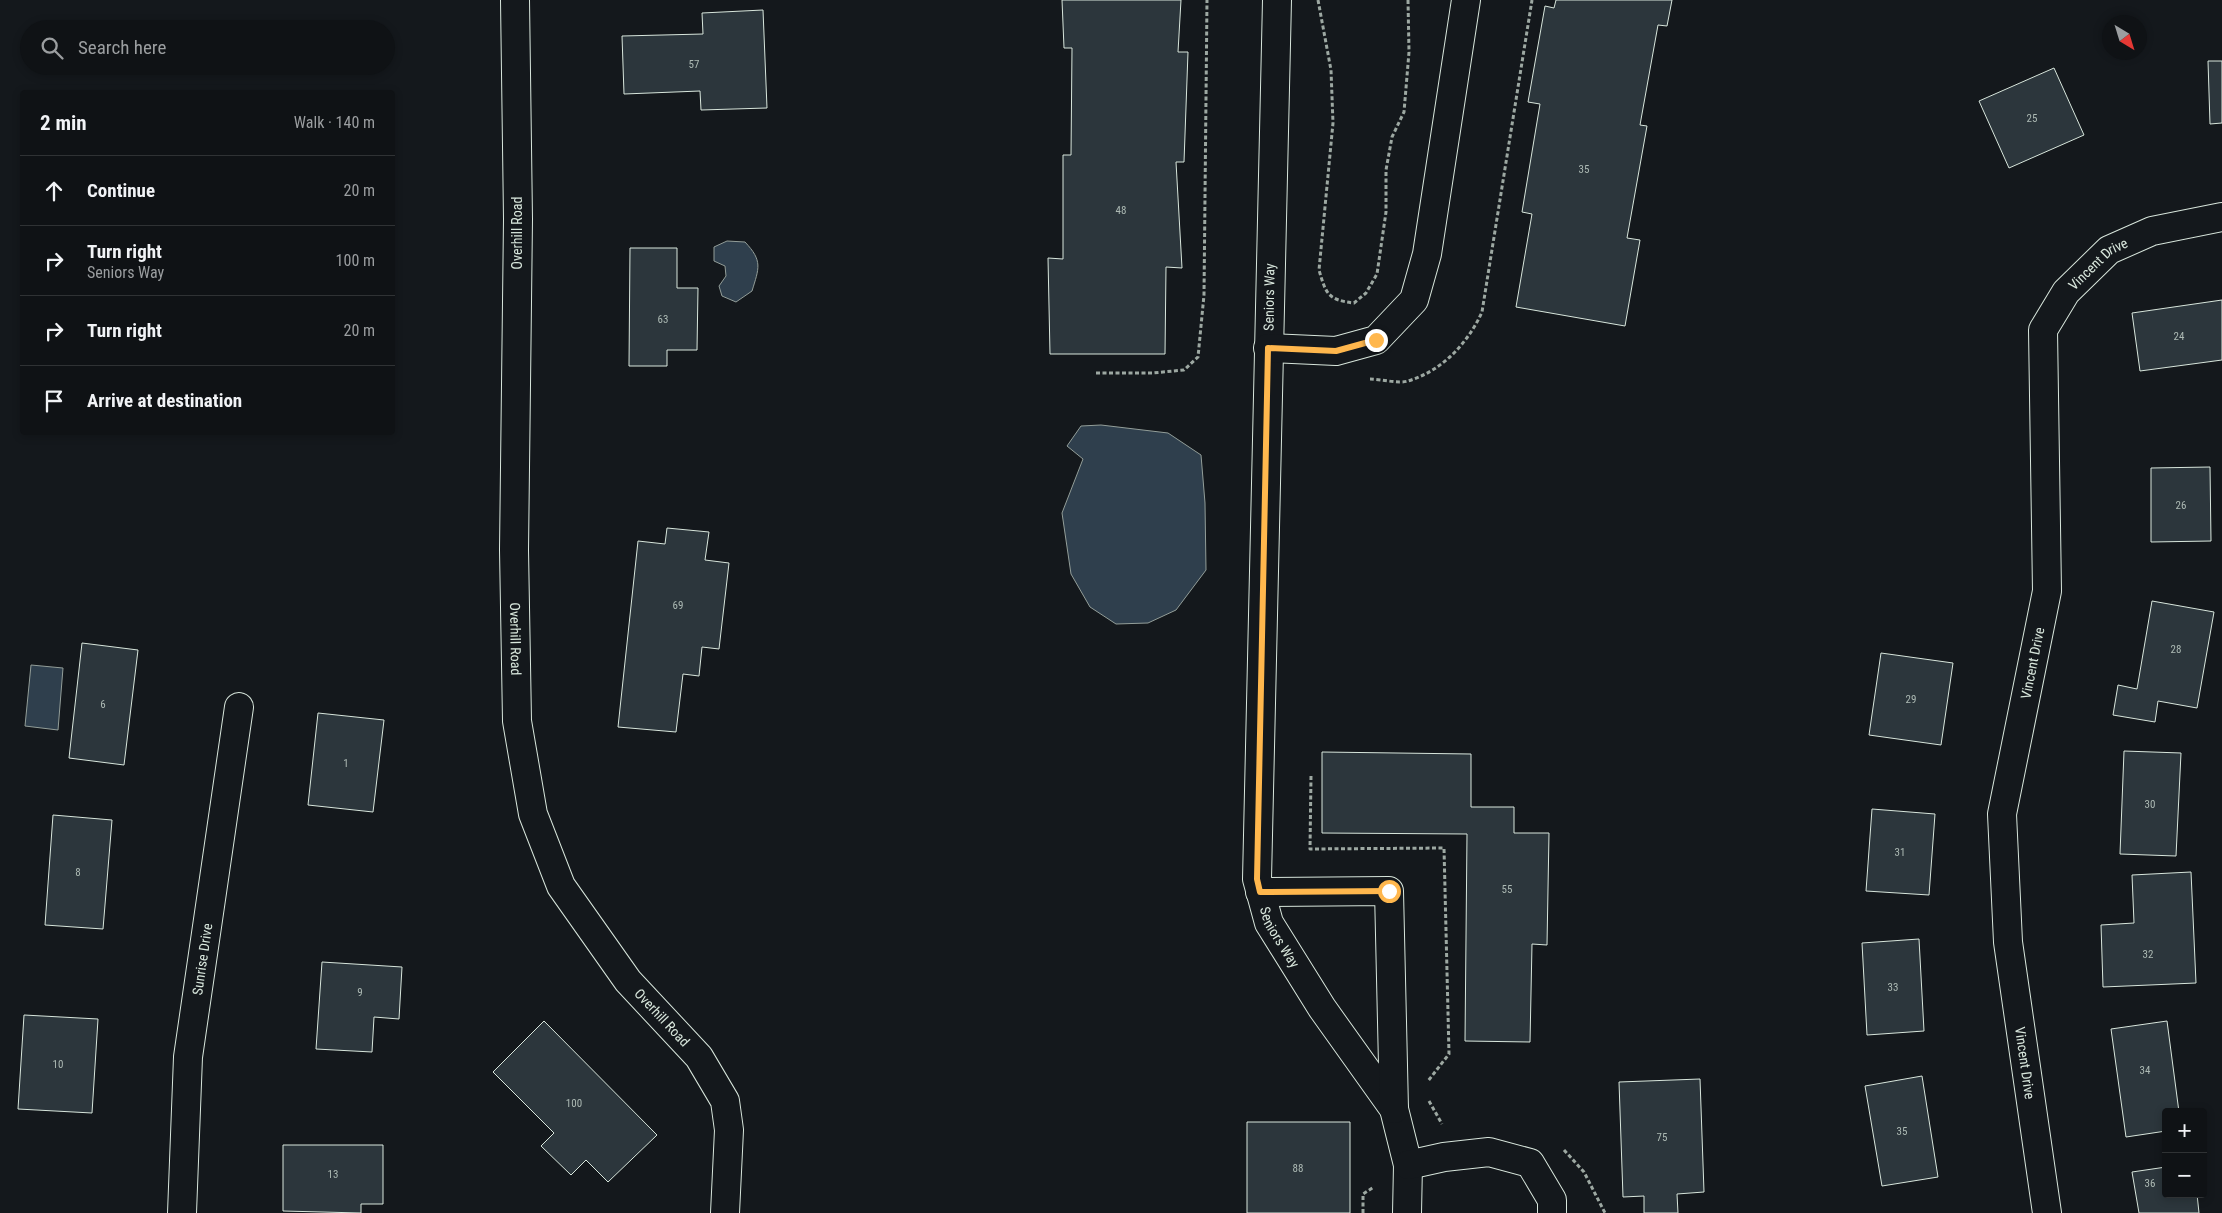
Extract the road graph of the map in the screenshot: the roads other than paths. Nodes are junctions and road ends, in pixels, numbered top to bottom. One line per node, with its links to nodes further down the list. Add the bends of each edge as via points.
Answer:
1 (515, 0): 11 (street, Overhill Road, via 518,229 514,550 517,721 533,814 561,886 628,981 699,1057 725,1101 729,1130)
2 (1277, 0): 5 (street, Seniors Way)
3 (1466, 0): 5 (street, via 1427,254 1414,300 1376,340 1336,351)
4 (2222, 217): 14 (street, Vincent Drive, via 2152,231 2109,250 2066,292 2044,330 2047,591 2002,814 2008,942)
5 (1268, 348): 7 (street, Seniors Way, via 1257,879)
6 (239, 707): 10 (street, Sunrise Drive, via 188,1057)
7 (1260, 892): 8 (street, Seniors Way, via 1269,923 1322,1008); 8 (street, via 1389,891)
8 (1394, 1109): 9 (street, Seniors Way)
9 (1408, 1165): 12 (street, Seniors Way); 13 (street, via 1489,1152 1530,1162 1552,1200)
10 (182, 1213)
11 (725, 1213)
12 (1407, 1213)
13 (1552, 1213)
14 (2047, 1213)

